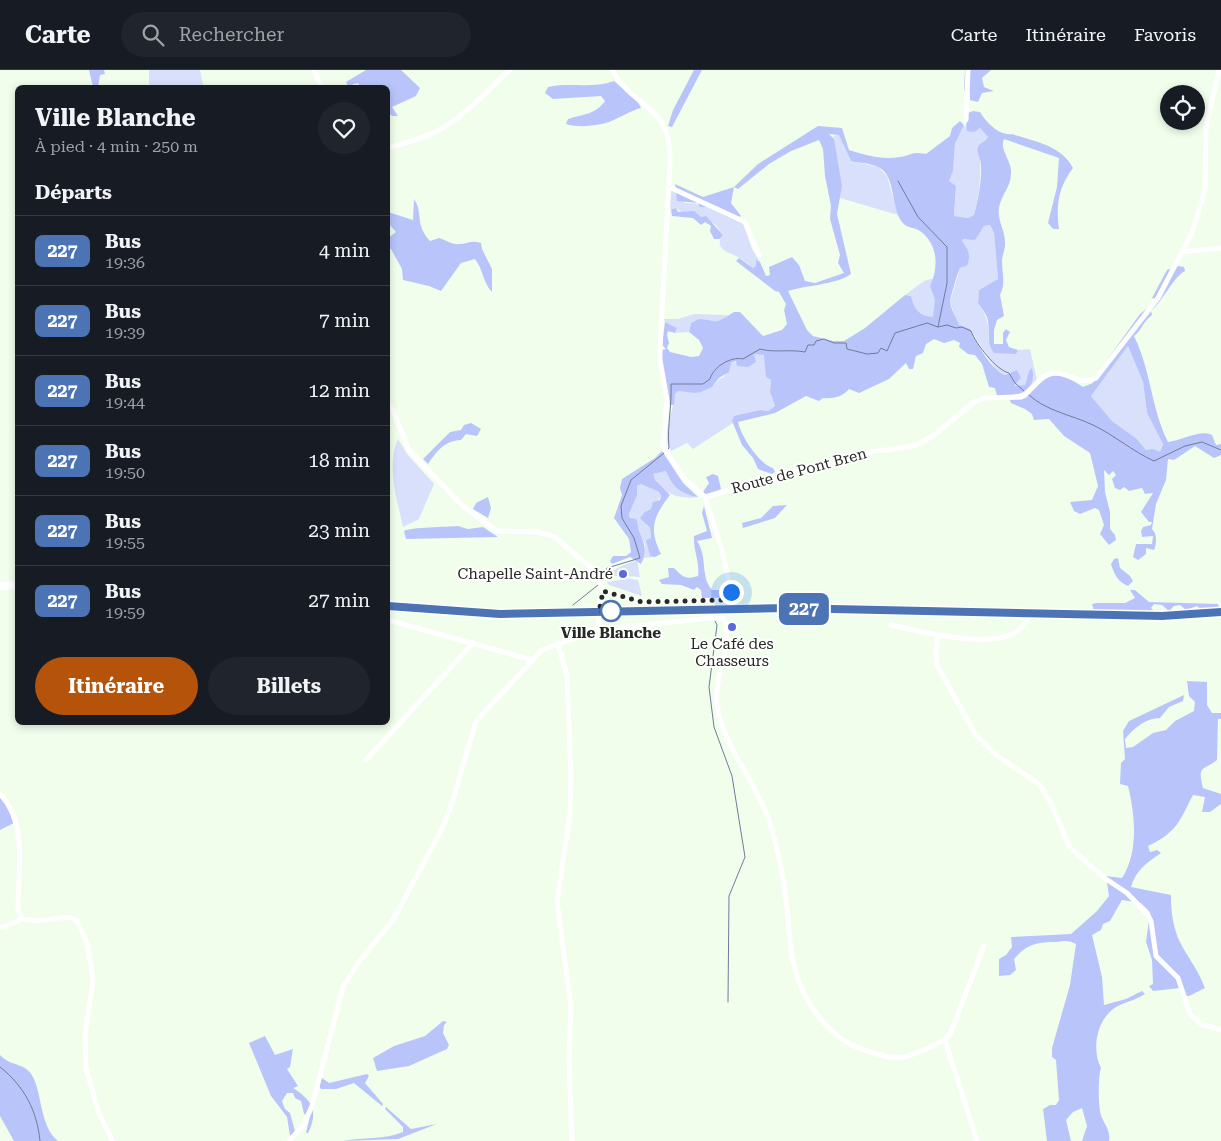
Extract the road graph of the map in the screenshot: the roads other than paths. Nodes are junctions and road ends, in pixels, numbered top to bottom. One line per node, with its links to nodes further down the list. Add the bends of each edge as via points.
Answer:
1 (314, 70): 6 (street)
2 (510, 70): 8 (street, via 446,126)
3 (612, 70): 9 (street, via 625,88 656,114 665,127 670,153)
4 (968, 70): 7 (street)
5 (1219, 70): 11 (street, Route de Pont Bren, via 1206,127 1205,189 1192,232)
6 (321, 85)
7 (966, 120)
8 (390, 147)
9 (669, 187): 12 (street, via 745,222); 14 (street, via 660,348 667,400 663,443 683,477)
10 (1221, 248): 11 (street)
11 (1182, 252): 14 (street, Route de Pont Bren, via 1158,298 1096,378 1083,382 1062,374 1051,374 1021,397 985,398 969,404 923,443 842,457)
12 (759, 255)
13 (390, 406): 17 (street, via 408,450 452,497 497,531 538,532 560,539 598,574)
14 (705, 497): 18 (street, via 722,550 731,587 730,596 716,601)
15 (15, 585): 16 (main road)
16 (0, 586)
17 (603, 591): 18 (street); 21 (street)
18 (638, 602): 20 (street)
19 (390, 606): 21 (main road, via 462,613)
20 (655, 611): 21 (main road); 23 (main road, via 827,609)
21 (599, 612): 26 (street)
22 (1221, 612): 23 (main road, via 1162,616)
23 (1028, 613): 27 (street, via 1025,625 1008,636 968,640)
24 (390, 621): 28 (street)
25 (891, 625): 27 (street)
26 (598, 630): 29 (street); 37 (street, via 724,619 726,630 716,692 717,707 769,821 787,908 793,963 807,998 836,1035 862,1050 901,1058)
27 (938, 635): 36 (street, via 937,666 975,734 996,756 1039,784 1051,803 1070,848 1148,915 1156,956 1178,978 1190,1014 1201,1024)
28 (472, 643): 30 (street); 31 (street)
29 (558, 643): 30 (street, via 542,650); 40 (street, via 567,676 571,766 570,815 557,902 571,1008)
30 (532, 660): 39 (street, via 476,721 443,827 393,920 343,987 312,1106 303,1126)
31 (366, 760)
32 (0, 794): 33 (street, via 17,826 18,909)
33 (22, 919): 34 (street); 38 (street, via 37,921 73,917 83,928 94,988 85,1036 86,1068 98,1111)
34 (0, 928)
35 (984, 946): 37 (street)
36 (1221, 1030)
37 (945, 1040): 41 (street)
38 (113, 1141)
39 (289, 1141)
40 (572, 1141)
41 (977, 1141)

